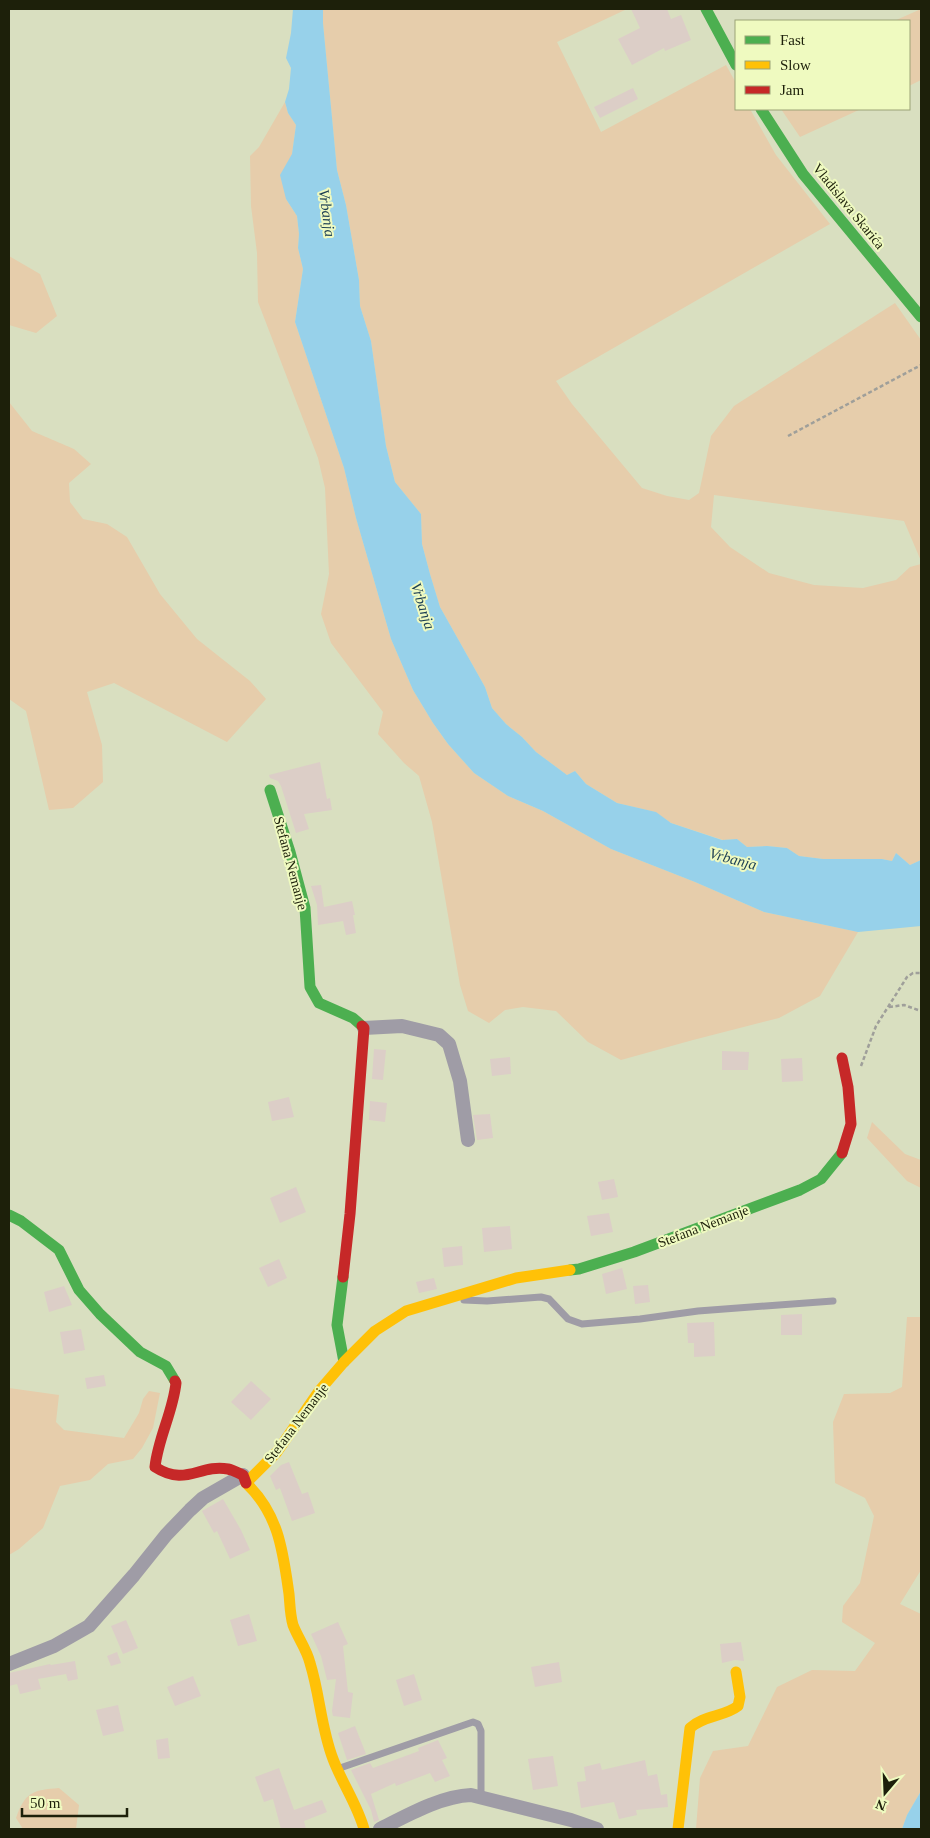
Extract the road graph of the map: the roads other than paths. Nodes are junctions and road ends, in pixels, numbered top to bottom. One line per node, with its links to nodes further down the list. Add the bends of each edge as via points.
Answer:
1 (706, 9): 2 (street)
2 (735, 63)
3 (762, 110): 4 (street, Vladislava Skarića, via 803,174)
4 (921, 317)
5 (270, 790): 6 (street, Stefana Nemanje, via 305,908 310,987 319,1003 353,1018)
6 (364, 1028): 8 (street, via 402,1026 438,1035 449,1044 460,1081); 12 (street, via 350,1214 337,1325)
7 (842, 1058): 10 (street, Stefana Nemanje, via 851,1124 843,1152 821,1179 800,1190 634,1252 579,1269 516,1278)
8 (468, 1140)
9 (9, 1215): 13 (street, via 59,1250 79,1290 100,1314 140,1352 166,1366 176,1383 155,1468 175,1478 228,1469)
10 (455, 1296): 11 (lane, Stefana Nemanje, via 474,1301 541,1297 549,1299 568,1319 582,1324); 12 (street, Stefana Nemanje, via 406,1311 375,1331)
11 (833, 1301)
12 (344, 1362): 13 (street, Stefana Nemanje, via 277,1452)
13 (244, 1479): 14 (street, via 203,1498 190,1510 89,1626 54,1646); 16 (street, via 271,1514 277,1530 293,1624 310,1661 320,1712)
14 (9, 1664)
15 (736, 1672): 21 (street, via 740,1701 737,1706 729,1712 702,1718 690,1728)
16 (337, 1769): 17 (lane, via 473,1722 481,1731); 18 (street)
17 (481, 1796): 19 (street, via 456,1796); 20 (street)
18 (364, 1829)
19 (380, 1829)
20 (597, 1829)
21 (678, 1829)

